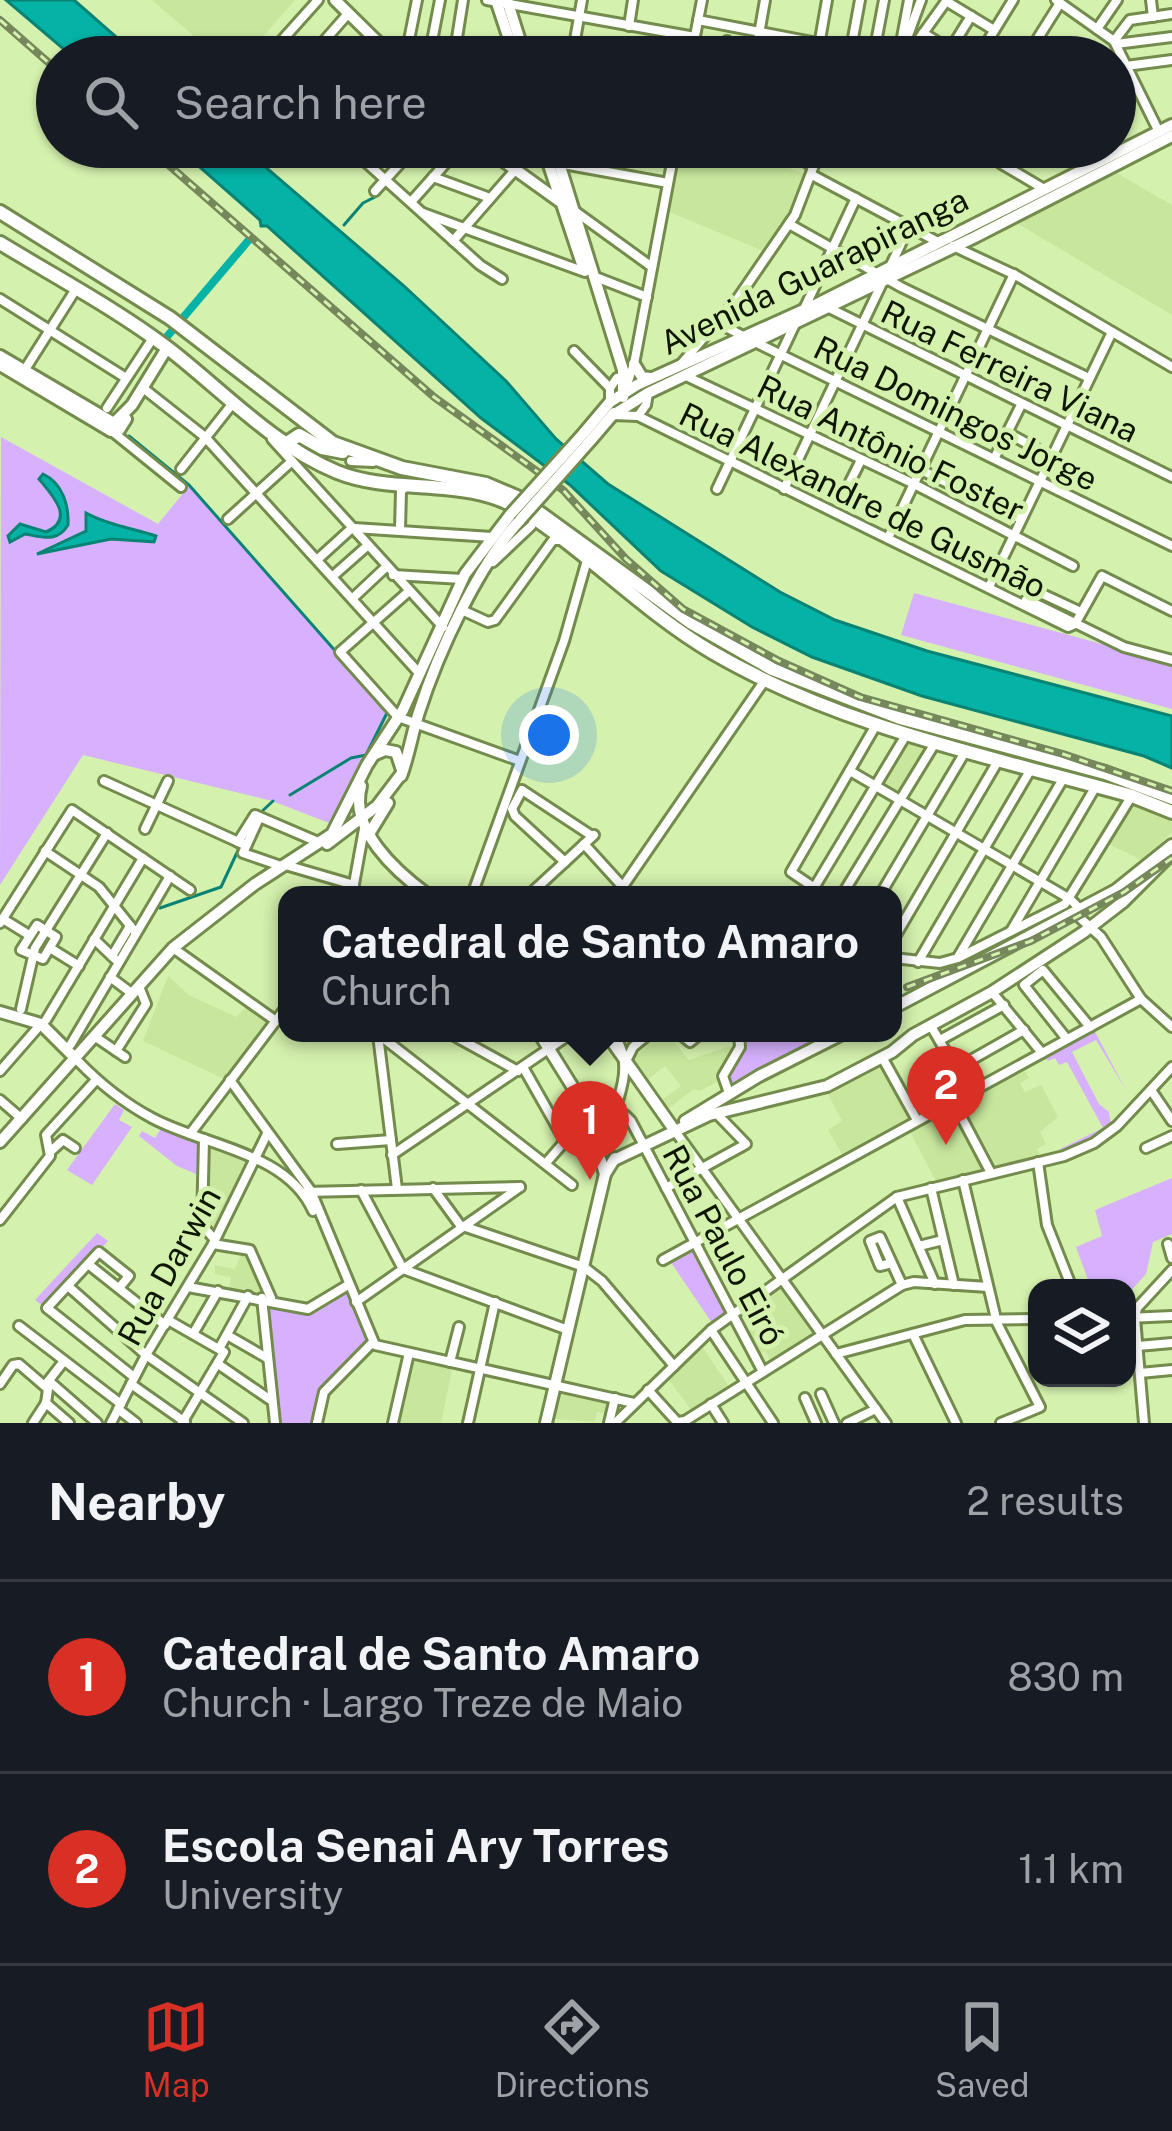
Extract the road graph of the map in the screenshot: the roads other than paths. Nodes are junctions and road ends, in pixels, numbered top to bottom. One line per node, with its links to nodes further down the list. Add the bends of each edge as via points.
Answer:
1 (318, 0): 31 (street)
2 (417, 0): 34 (street)
3 (440, 0): 35 (street)
4 (464, 0): 36 (street)
5 (582, 0): 23 (street)
6 (633, 0): 26 (street)
7 (702, 0): 25 (street)
8 (766, 0): 29 (street)
9 (827, 0): 44 (street)
10 (860, 0): 45 (street)
11 (884, 0): 46 (street)
12 (909, 0): 47 (street)
13 (921, 0): 48 (street)
14 (946, 0): 22 (street); 30 (street)
15 (1013, 0): 28 (street)
16 (1117, 0): 27 (street)
17 (1151, 0): 24 (street)
18 (499, 1): 23 (street); 37 (main road); 38 (main road)
19 (1058, 2): 27 (street); 53 (street)
20 (339, 4): 32 (street); 33 (main road)
21 (1172, 14): 24 (street)
22 (971, 16): 28 (street); 51 (street)
23 (579, 17): 26 (street); 39 (street)
24 (1153, 17): 55 (street, via 1130,20)
25 (698, 20): 29 (street); 41 (street)
26 (629, 26): 40 (street)
27 (1097, 29): 54 (street)
28 (994, 30): 52 (street)
29 (760, 32): 42 (street); 43 (street)
30 (923, 33): 49 (street); 50 (street)
31 (286, 36)
32 (321, 36)
33 (369, 36)
34 (404, 36)
35 (433, 36)
36 (458, 36)
37 (509, 36)
38 (515, 36)
39 (576, 36)
40 (689, 36)
41 (695, 36)
42 (759, 36)
43 (781, 36)
44 (820, 36)
45 (853, 36)
46 (877, 36)
47 (903, 36)
48 (906, 36)
49 (920, 36)
50 (928, 36)
51 (959, 36)
52 (990, 36)
53 (1038, 36)
54 (1106, 36)
55 (1120, 36)
56 (1172, 37): 57 (street)
57 (1136, 41)
58 (1172, 59): 59 (street)
59 (1136, 64)
60 (1136, 83): 62 (street)
61 (1172, 125): 62 (main road, Avenida Guarapiranga)
62 (1166, 134): 63 (main road, Avenida Guarapiranga); 64 (main road, Avenida Guarapiranga)
63 (1136, 148)
64 (1136, 156)
65 (375, 168): 80 (street)
66 (396, 168): 80 (street)
67 (441, 168): 79 (street)
68 (513, 168): 77 (main road)
69 (554, 168): 83 (main road)
70 (588, 168): 81 (street)
71 (671, 168): 81 (street)
72 (810, 168): 78 (street)
73 (814, 168): 78 (street)
74 (1008, 168): 82 (street)
75 (1091, 168): 82 (main road, Avenida Guarapiranga)
76 (1112, 168): 89 (main road, Avenida Guarapiranga)
77 (516, 170): 83 (main road, via 542,189); 86 (street)
78 (813, 171): 87 (street); 93 (street)
79 (433, 177): 86 (street); 88 (street)
80 (386, 179): 84 (street); 88 (street)
81 (668, 182): 103 (street)
82 (1044, 189): 85 (main road, Avenida Guarapiranga)
83 (560, 190): 92 (main road); 92 (main road); 106 (main road)
84 (375, 191)
85 (1029, 196): 89 (main road); 98 (main road, Avenida Guarapiranga)
86 (490, 198): 95 (street)
87 (856, 198): 94 (street); 100 (street)
88 (410, 202): 91 (street)
89 (1028, 211): 99 (main road, Avenida Guarapiranga)
90 (0, 212): 101 (highway)
91 (423, 213): 95 (street); 96 (street)
92 (578, 217): 103 (street); 106 (main road)
93 (789, 224): 100 (street); 115 (street)
94 (909, 226): 98 (street); 105 (street)
95 (464, 227): 96 (street); 106 (street)
96 (452, 241): 109 (street)
97 (0, 242): 104 (highway)
98 (939, 242): 99 (street); 105 (main road, Avenida Guarapiranga)
99 (956, 246): 105 (main road, Avenida Guarapiranga); 107 (street)
100 (833, 247): 105 (street); 114 (street)
101 (57, 248): 102 (highway); 104 (highway)
102 (71, 256): 108 (highway, via 57,267); 126 (highway)
103 (652, 267): 111 (street)
104 (44, 269): 108 (highway)
105 (885, 273): 113 (main road, Avenida Guarapiranga); 114 (main road, Avenida Guarapiranga); 117 (street); 119 (street)
106 (589, 274): 111 (street); 138 (main road); 140 (main road)
107 (1014, 274): 119 (street); 120 (street)
108 (58, 278): 110 (highway)
109 (502, 279)
110 (76, 289): 118 (street); 122 (highway)
111 (647, 297): 127 (street)
112 (0, 299): 118 (street)
113 (827, 308): 116 (main road, Avenida Guarapiranga); 117 (street, Rua Ferreira Viana)
114 (805, 309): 121 (main road, Avenida Guarapiranga)
115 (718, 323): 121 (street, Rua Domingos Jorge); 131 (street)
116 (796, 323): 121 (main road, Avenida Guarapiranga); 124 (street)
117 (862, 326): 132 (street, Rua Ferreira Viana); 137 (street)
118 (50, 329): 130 (street); 133 (street)
119 (988, 329): 132 (street); 135 (street)
120 (1112, 332): 129 (street); 135 (street)
121 (751, 340): 124 (street, Rua Domingos Jorge); 131 (main road, Avenida Guarapiranga)
122 (160, 343): 133 (street); 136 (highway); 139 (main road)
123 (574, 351): 138 (street)
124 (782, 355): 137 (street, Rua Domingos Jorge); 145 (street)
125 (0, 356): 130 (main road)
126 (227, 363): 136 (highway); 156 (highway)
127 (634, 364): 134 (main road); 140 (street)
128 (0, 365): 130 (main road)
129 (1172, 367)
130 (19, 372): 149 (main road)
131 (682, 372): 134 (main road, Avenida Guarapiranga); 141 (main road, Avenida Guarapiranga); 145 (street, Rua Antônio Foster)
132 (964, 377): 143 (street, Rua Ferreira Viana); 150 (street)
133 (126, 378): 144 (street)
134 (653, 378): 140 (main road, Avenida Guarapiranga)
135 (1090, 378): 148 (street)
136 (208, 381): 142 (highway)
137 (836, 381): 150 (street, Rua Domingos Jorge); 152 (street)
138 (614, 383): 146 (main road)
139 (143, 388): 149 (main road); 153 (street)
140 (624, 392): 146 (main road)
141 (648, 393): 146 (main road, Avenida Guarapiranga); 147 (street)
142 (234, 401): 153 (street); 155 (highway)
143 (1021, 405): 148 (street, Rua Ferreira Viana); 151 (street)
144 (107, 409)
145 (756, 409): 152 (street, Rua Antônio Foster); 159 (street)
146 (612, 411): 147 (street); 180 (main road, bridge)
147 (638, 416): 159 (street, Rua Alexandre de Gusmão)
148 (1067, 426): 163 (street, Rua Ferreira Viana); 164 (street)
149 (116, 430): 168 (street)
150 (940, 431): 157 (street, Rua Domingos Jorge); 162 (street)
151 (1008, 433): 154 (street); 157 (street)
152 (810, 435): 158 (street, Rua Antônio Foster); 170 (street)
153 (205, 437): 161 (street); 171 (street)
154 (1037, 448)
155 (288, 452): 156 (highway, via 299,435); 160 (highway); 171 (street); 174 (street)
156 (351, 456): 160 (highway, via 338,467); 212 (highway, via 519,498 674,612 772,669)
157 (995, 458): 164 (street, Rua Domingos Jorge)
158 (861, 460): 165 (street); 167 (street, Rua Antônio Foster)
159 (730, 462): 169 (street); 170 (street, Rua Alexandre de Gusmão)
160 (324, 465): 166 (highway)
161 (181, 469)
162 (921, 470): 167 (street); 173 (street)
163 (1172, 477)
164 (1040, 480): 173 (street); 181 (street, Rua Domingos Jorge)
165 (850, 482)
166 (411, 483): 175 (street, via 401,491); 178 (highway, via 507,502)
167 (914, 484): 176 (street, Rua Antônio Foster); 177 (street)
168 (181, 487)
169 (717, 489)
170 (784, 489): 177 (street, Rua Alexandre de Gusmão)
171 (259, 493): 172 (street); 182 (street)
172 (228, 519)
173 (1021, 519): 176 (street)
174 (352, 528): 175 (street); 179 (street); 182 (street)
175 (400, 529): 180 (street)
176 (1014, 534): 184 (street, Rua Antônio Foster); 188 (street)
177 (888, 539): 188 (street, Rua Alexandre de Gusmão)
178 (561, 540): 183 (highway); 192 (street, via 553,539 499,618 488,622)
179 (367, 546): 185 (street); 186 (street)
180 (496, 546): 187 (main road); 192 (main road)
181 (1172, 546)
182 (318, 559): 186 (street)
183 (587, 560): 201 (highway, via 688,638); 209 (street)
184 (1073, 566)
185 (390, 571): 187 (street); 189 (street); 190 (street)
186 (333, 576): 190 (street)
187 (462, 579): 197 (main road)
188 (996, 586): 191 (street); 196 (street, Rua Alexandre de Gusmão)
189 (408, 592): 195 (street); 197 (street)
190 (352, 598): 195 (street)
191 (1028, 600): 194 (street, via 1036,591); 196 (street)
192 (464, 610): 198 (main road)
193 (1172, 611): 194 (street, via 1102,576)
194 (1081, 612): 196 (street)
195 (373, 621): 200 (street); 202 (street, via 340,652)
196 (1071, 625): 199 (street)
197 (439, 626): 198 (street); 200 (main road)
198 (456, 626): 203 (main road)
199 (1172, 660)
200 (419, 673): 202 (main road)
201 (765, 680): 204 (highway); 251 (street)
202 (398, 717): 203 (street); 208 (main road)
203 (415, 725): 209 (street); 214 (main road)
204 (876, 725): 205 (highway); 213 (street)
205 (906, 734): 206 (highway); 217 (street)
206 (935, 743): 207 (highway); 221 (street)
207 (965, 752): 210 (highway); 225 (street)
208 (370, 760): 214 (main road, via 396,752); 229 (main road, via 357,801); 230 (main road, via 332,834)
209 (520, 760): 248 (street)
210 (998, 760): 211 (highway); 228 (street)
211 (1031, 768): 212 (highway); 234 (street)
212 (1060, 769): 218 (highway); 222 (highway); 240 (street)
213 (850, 771): 217 (street); 252 (street, via 792,869)
214 (402, 773): 220 (main road); 229 (main road)
215 (104, 781): 223 (street)
216 (168, 781): 223 (street)
217 (875, 786): 221 (street); 253 (street)
218 (1096, 786): 219 (highway); 243 (street)
219 (1132, 796): 224 (highway); 257 (street)
220 (390, 800): 229 (main road); 231 (main road, via 375,833)
221 (901, 800): 225 (street); 254 (street)
222 (1172, 800)
223 (157, 805): 226 (street); 233 (street)
224 (1172, 812)
225 (928, 816): 228 (street); 255 (street)
226 (145, 830)
227 (107, 833): 236 (street, via 70,811); 237 (street); 241 (street)
228 (957, 833): 234 (street); 261 (street)
229 (364, 835): 231 (main road); 239 (main road, via 340,837); 246 (street)
230 (319, 843): 233 (street, via 258,817); 239 (main road)
231 (379, 844): 247 (main road)
232 (584, 844): 238 (street); 238 (street, via 594,835 525,790 513,813); 250 (street)
233 (242, 846): 239 (street)
234 (984, 849): 240 (street); 273 (street)
235 (1172, 849): 244 (main road)
236 (45, 851): 241 (street); 259 (street)
237 (143, 858): 242 (street); 258 (street)
238 (565, 862): 249 (street)
239 (285, 866): 245 (street); 268 (main road)
240 (1012, 866): 243 (street); 270 (street)
241 (81, 874): 258 (street); 263 (street)
242 (170, 876): 256 (street); 262 (street)
243 (1040, 882): 257 (street); 264 (street)
244 (1136, 883): 257 (main road); 260 (main road)
245 (342, 886)
246 (354, 886)
247 (417, 886)
248 (475, 886)
249 (539, 886)
250 (616, 886)
251 (623, 886)
252 (811, 886)
253 (815, 886)
254 (848, 886)
255 (885, 886)
256 (190, 890)
257 (1079, 904): 260 (street, via 1078,917); 260 (street, via 1095,908); 264 (street); 279 (main road)
258 (114, 906): 262 (street); 266 (street)
259 (2, 921): 265 (street)
260 (1094, 924): 277 (main road); 278 (street)
261 (902, 925)
262 (133, 929): 271 (street)
263 (46, 930): 265 (street, via 37,925); 267 (street, via 56,937); 269 (street)
264 (1010, 932): 270 (street)
265 (29, 935): 269 (street, via 21,950)
266 (94, 939): 271 (street); 274 (street)
267 (50, 948): 269 (street, via 43,959); 274 (street)
268 (175, 950): 276 (main road); 284 (street)
269 (32, 956): 282 (street)
270 (958, 958): 273 (street)
271 (115, 959): 275 (street)
272 (902, 959): 273 (street)
273 (918, 962)
274 (79, 966): 285 (street)
275 (110, 976): 276 (street); 303 (street)
276 (135, 991): 290 (main road); 290 (street, via 146,1004 120,1054); 303 (main road)
277 (992, 992): 280 (street); 286 (main road)
278 (1141, 999): 287 (street); 288 (street)
279 (902, 1002)
280 (1004, 1005): 289 (street); 292 (street)
281 (0, 1009): 282 (main road); 285 (main road)
282 (21, 1009): 285 (main road)
283 (278, 1018): 284 (street)
284 (276, 1021): 313 (street)
285 (44, 1022): 303 (main road); 311 (street)
286 (931, 1024): 292 (street); 305 (main road)
287 (1090, 1027): 291 (street); 291 (street, via 1046,969 1024,986)
288 (1172, 1028)
289 (1024, 1030): 304 (street); 310 (street)
290 (97, 1038): 303 (main road)
291 (1066, 1038): 304 (street)
292 (940, 1040): 310 (street)
293 (378, 1042): 331 (street)
294 (388, 1042): 319 (street)
295 (467, 1042): 309 (street)
296 (545, 1042): 302 (main road)
297 (560, 1042): 302 (street)
298 (614, 1042): 306 (main road)
299 (639, 1042): 306 (street)
300 (740, 1042): 316 (street, via 723,1079)
301 (827, 1042): 316 (main road)
302 (550, 1049): 309 (street); 320 (main road)
303 (73, 1050): 308 (main road); 308 (main road); 312 (street); 323 (main road)
304 (1042, 1052): 315 (street)
305 (882, 1057): 322 (main road, via 827,1086); 324 (street)
306 (627, 1063): 321 (street); 326 (main road)
307 (1172, 1067): 314 (street)
308 (64, 1069): 323 (main road)
309 (520, 1069): 319 (street); 333 (street)
310 (956, 1069): 315 (street)
311 (0, 1071)
312 (96, 1080): 328 (street); 339 (street, via 46,1135)
313 (230, 1080): 327 (street); 328 (street)
314 (1151, 1090): 325 (street); 343 (street, via 1099,1140)
315 (969, 1092): 318 (street)
316 (729, 1093): 326 (main road)
317 (0, 1100): 323 (street)
318 (952, 1101): 324 (street); 347 (street)
319 (469, 1103): 340 (street); 344 (street)
320 (585, 1110): 321 (street); 332 (main road)
321 (613, 1113): 332 (street, via 604,1140); 336 (street, Rua Paulo Eiró, via 628,1117)
322 (717, 1114): 326 (main road); 346 (street, via 747,1143)
323 (22, 1119): 334 (main road)
324 (917, 1120): 359 (street)
325 (1172, 1121)
326 (671, 1125): 336 (main road); 346 (street)
327 (267, 1133): 341 (street, Rua Darwin); 345 (street)
328 (190, 1134): 330 (street)
329 (1172, 1136): 338 (street)
330 (204, 1139): 341 (street); 363 (street, via 202,1225)
331 (391, 1140): 335 (street); 340 (street)
332 (594, 1140): 333 (street); 342 (main road); 348 (main road)
333 (565, 1142): 344 (street)
334 (0, 1144)
335 (337, 1144)
336 (644, 1144): 342 (main road); 353 (street, Rua Paulo Eiró)
337 (75, 1148): 339 (street, via 66,1136)
338 (1146, 1148)
339 (51, 1151): 360 (street)
340 (392, 1155): 355 (street)
341 (254, 1159): 349 (street); 363 (street, Rua Darwin)
342 (614, 1160): 348 (main road)
343 (1038, 1162): 347 (street); 375 (street, via 1047,1226)
344 (546, 1163): 351 (street)
345 (292, 1167): 349 (street); 357 (street)
346 (703, 1168): 353 (street); 359 (street)
347 (991, 1173): 350 (street)
348 (605, 1174): 371 (main road)
349 (286, 1178): 357 (street)
350 (963, 1180): 354 (street); 382 (street)
351 (572, 1185)
352 (433, 1188): 355 (street); 361 (street); 361 (street, via 520,1187)
353 (666, 1188): 364 (street, Rua Paulo Eiró)
354 (931, 1188): 358 (street); 362 (street)
355 (397, 1189): 356 (street)
356 (361, 1190): 357 (street); 372 (street)
357 (308, 1192): 377 (street)
358 (897, 1197): 366 (street); 374 (street)
359 (739, 1218): 364 (street); 374 (street)
360 (0, 1220)
361 (465, 1227): 371 (street); 372 (street)
362 (943, 1240): 366 (street); 379 (street)
363 (214, 1242): 381 (street, Rua Darwin); 386 (street, via 250,1250)
364 (694, 1242): 368 (street); 390 (street, Rua Paulo Eiró)
365 (1168, 1244): 367 (street)
366 (919, 1246): 376 (street)
367 (1172, 1258)
368 (663, 1260)
369 (892, 1263): 378 (street)
370 (88, 1264): 380 (street); 383 (street); 383 (street, via 100,1252 129,1276)
371 (582, 1266): 398 (main road); 416 (street)
372 (403, 1269): 387 (street); 388 (street)
373 (1172, 1270): 389 (street)
374 (782, 1278): 390 (street); 403 (street)
375 (1068, 1279)
376 (935, 1284): 378 (street); 379 (street)
377 (348, 1285): 386 (street, via 311,1308); 387 (street)
378 (902, 1285): 403 (street)
379 (954, 1285): 382 (street)
380 (68, 1286): 410 (street); 421 (street, via 48,1310)
381 (188, 1287): 384 (street); 395 (street, Rua Darwin)
382 (988, 1287): 392 (street)
383 (119, 1288): 395 (street)
384 (218, 1292): 385 (street); 400 (street)
385 (248, 1296): 386 (street); 402 (street)
386 (266, 1299): 412 (street)
387 (356, 1302): 405 (street)
388 (496, 1302): 398 (street); 417 (street)
389 (1136, 1310)
390 (732, 1316): 399 (street); 419 (street, Rua Paulo Eiró)
391 (1172, 1316): 394 (street)
392 (996, 1318): 393 (street); 401 (street); 460 (street, via 1040,1406)
393 (1028, 1318)
394 (1136, 1318)
395 (166, 1322): 400 (street); 410 (street, Rua Darwin)
396 (19, 1325): 413 (street)
397 (459, 1327): 414 (street)
398 (568, 1330): 425 (main road)
399 (711, 1330): 416 (street); 422 (street)
400 (193, 1334): 408 (street)
401 (913, 1334): 411 (street); 459 (street)
402 (227, 1335): 408 (street); 412 (street)
403 (823, 1336): 411 (street); 419 (street)
404 (1136, 1338): 407 (street)
405 (373, 1342): 409 (street); 447 (street, via 324,1392)
406 (1172, 1343): 407 (street)
407 (1138, 1346): 420 (street)
408 (222, 1350): 415 (street)
409 (409, 1353): 414 (street); 448 (street)
410 (146, 1354): 421 (street, Rua Darwin); 427 (street)
411 (836, 1354): 437 (street)
412 (268, 1359): 431 (street)
413 (64, 1361): 423 (street); 435 (street)
414 (450, 1362): 417 (street)
415 (218, 1364): 427 (street); 431 (street)
416 (674, 1366): 426 (street)
417 (480, 1368): 425 (street); 449 (street)
418 (1172, 1370): 420 (street)
419 (763, 1372): 422 (street)
420 (1140, 1372): 461 (street)
421 (133, 1381): 435 (street, Rua Darwin); 438 (street)
422 (746, 1382): 434 (street); 436 (street)
423 (47, 1383): 424 (street, via 16,1363); 432 (street); 442 (street)
424 (0, 1384)
425 (554, 1386): 429 (street); 450 (main road)
426 (648, 1390): 433 (street); 439 (street)
427 (201, 1392): 438 (street); 445 (street)
428 (821, 1394): 456 (street)
429 (615, 1398): 433 (street); 451 (street)
430 (805, 1398): 455 (street)
431 (273, 1402): 446 (street)
432 (46, 1403): 440 (street); 441 (street)
433 (634, 1403): 451 (street)
434 (711, 1404): 439 (street); 452 (street)
435 (120, 1407): 443 (street, Rua Darwin); 444 (street)
436 (762, 1408): 453 (street); 454 (street)
437 (876, 1409): 457 (street); 458 (street)
438 (184, 1422)
439 (684, 1422)
440 (33, 1423)
441 (69, 1423)
442 (97, 1423)
443 (111, 1423)
444 (136, 1423)
445 (243, 1423)
446 (275, 1423)
447 (317, 1423)
448 (393, 1423)
449 (468, 1423)
450 (546, 1423)
451 (612, 1423)
452 (723, 1423)
453 (759, 1423)
454 (772, 1423)
455 (816, 1423)
456 (834, 1423)
457 (847, 1423)
458 (886, 1423)
459 (956, 1423)
460 (1001, 1423)
461 (1144, 1423)

